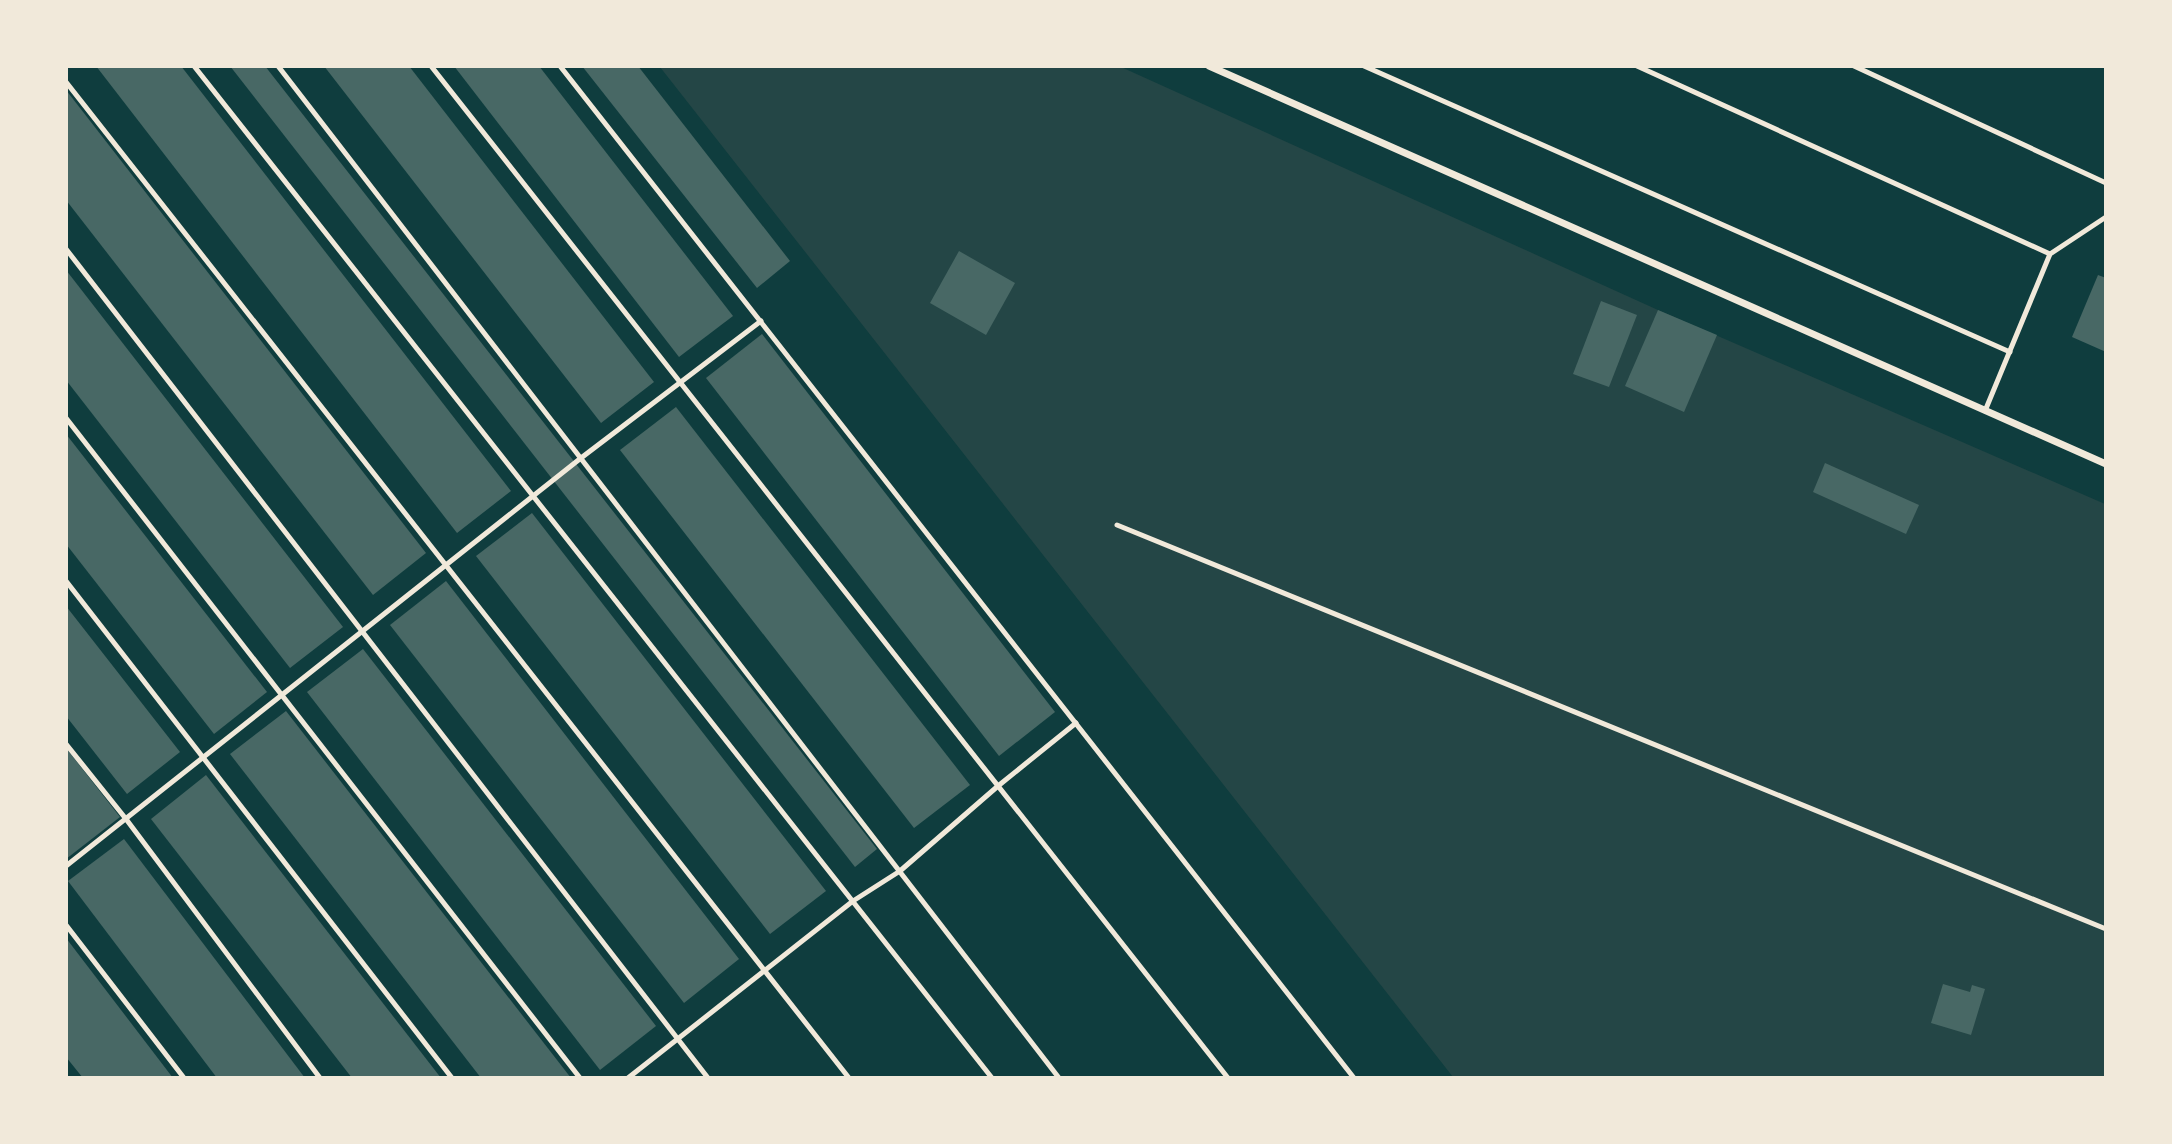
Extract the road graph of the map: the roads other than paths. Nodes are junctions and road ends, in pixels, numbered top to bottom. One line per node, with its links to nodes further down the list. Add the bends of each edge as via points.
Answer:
1 (194, 66): 21 (lane)
2 (278, 66): 19 (lane)
3 (430, 66): 16 (lane)
4 (560, 66): 14 (lane)
5 (1209, 66): 17 (street)
6 (1364, 66): 15 (lane)
7 (1637, 66): 13 (lane)
8 (1854, 66): 10 (lane)
9 (66, 82): 23 (lane)
10 (2105, 183)
11 (2105, 217): 13 (lane)
12 (66, 249): 25 (lane)
13 (2050, 254): 15 (lane)
14 (761, 321): 16 (lane); 27 (lane)
15 (2010, 352): 17 (lane)
16 (680, 383): 19 (lane); 30 (lane)
17 (1985, 411): 20 (street)
18 (66, 418): 26 (lane)
19 (581, 458): 21 (lane); 33 (lane)
20 (2105, 464)
21 (533, 496): 23 (lane); 34 (lane)
22 (1118, 525): 36 (lane)
23 (446, 565): 25 (lane); 37 (lane)
24 (66, 581): 29 (lane)
25 (362, 631): 26 (lane); 38 (lane)
26 (283, 694): 29 (lane); 42 (lane)
27 (1076, 723): 30 (lane); 49 (lane)
28 (66, 744): 31 (lane)
29 (204, 757): 31 (lane); 41 (lane)
30 (998, 786): 33 (lane); 48 (lane)
31 (126, 819): 32 (lane); 40 (lane)
32 (66, 866)
33 (900, 871): 34 (lane); 47 (lane)
34 (853, 901): 37 (lane); 46 (lane)
35 (66, 925): 39 (lane)
36 (2105, 929)
37 (765, 970): 38 (lane); 45 (lane)
38 (678, 1038): 43 (lane); 44 (lane)
39 (184, 1077)
40 (320, 1077)
41 (452, 1077)
42 (580, 1077)
43 (628, 1077)
44 (708, 1077)
45 (849, 1077)
46 (992, 1077)
47 (1059, 1077)
48 (1228, 1077)
49 (1354, 1077)

